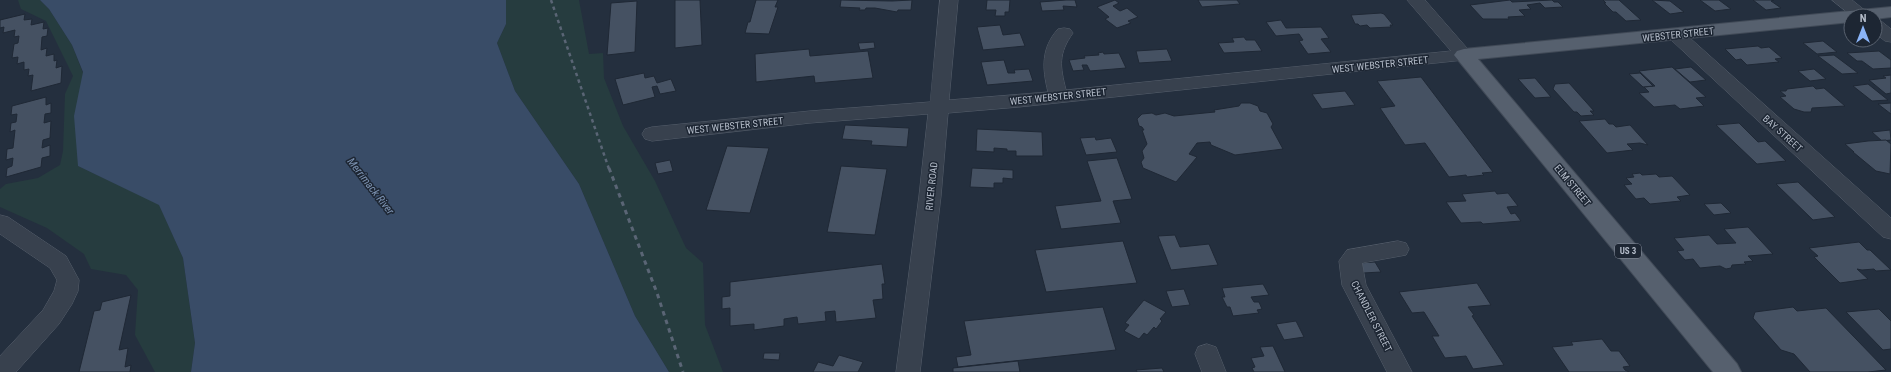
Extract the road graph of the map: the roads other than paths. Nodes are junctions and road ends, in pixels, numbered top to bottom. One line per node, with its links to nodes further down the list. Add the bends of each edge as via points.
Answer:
1 (949, 0): 10 (street, RIVER ROAD)
2 (1416, 0): 8 (street, ELM STREET)
3 (1840, 0): 4 (street)
4 (1851, 8)
5 (1843, 21): 7 (main road, WEBSTER STREET)
6 (1064, 33): 9 (street, via 1054,47 1054,81)
7 (1675, 34): 8 (main road, WEBSTER STREET); 13 (street, BAY STREET)
8 (1464, 55): 9 (street, WEST WEBSTER STREET); 18 (main road, ELM STREET / US 3)
9 (1058, 96): 10 (street, WEST WEBSTER STREET)
10 (939, 107): 11 (street, WEST WEBSTER STREET, via 817,116); 16 (street, RIVER ROAD)
11 (652, 134)
12 (0, 223): 15 (street, via 58,262 68,280 66,291 51,317)
13 (1891, 231)
14 (1398, 249): 17 (street, CHANDLER STREET, via 1355,256 1350,260 1354,286)
15 (2, 372)
16 (908, 372)
17 (1400, 372)
18 (1728, 372)

